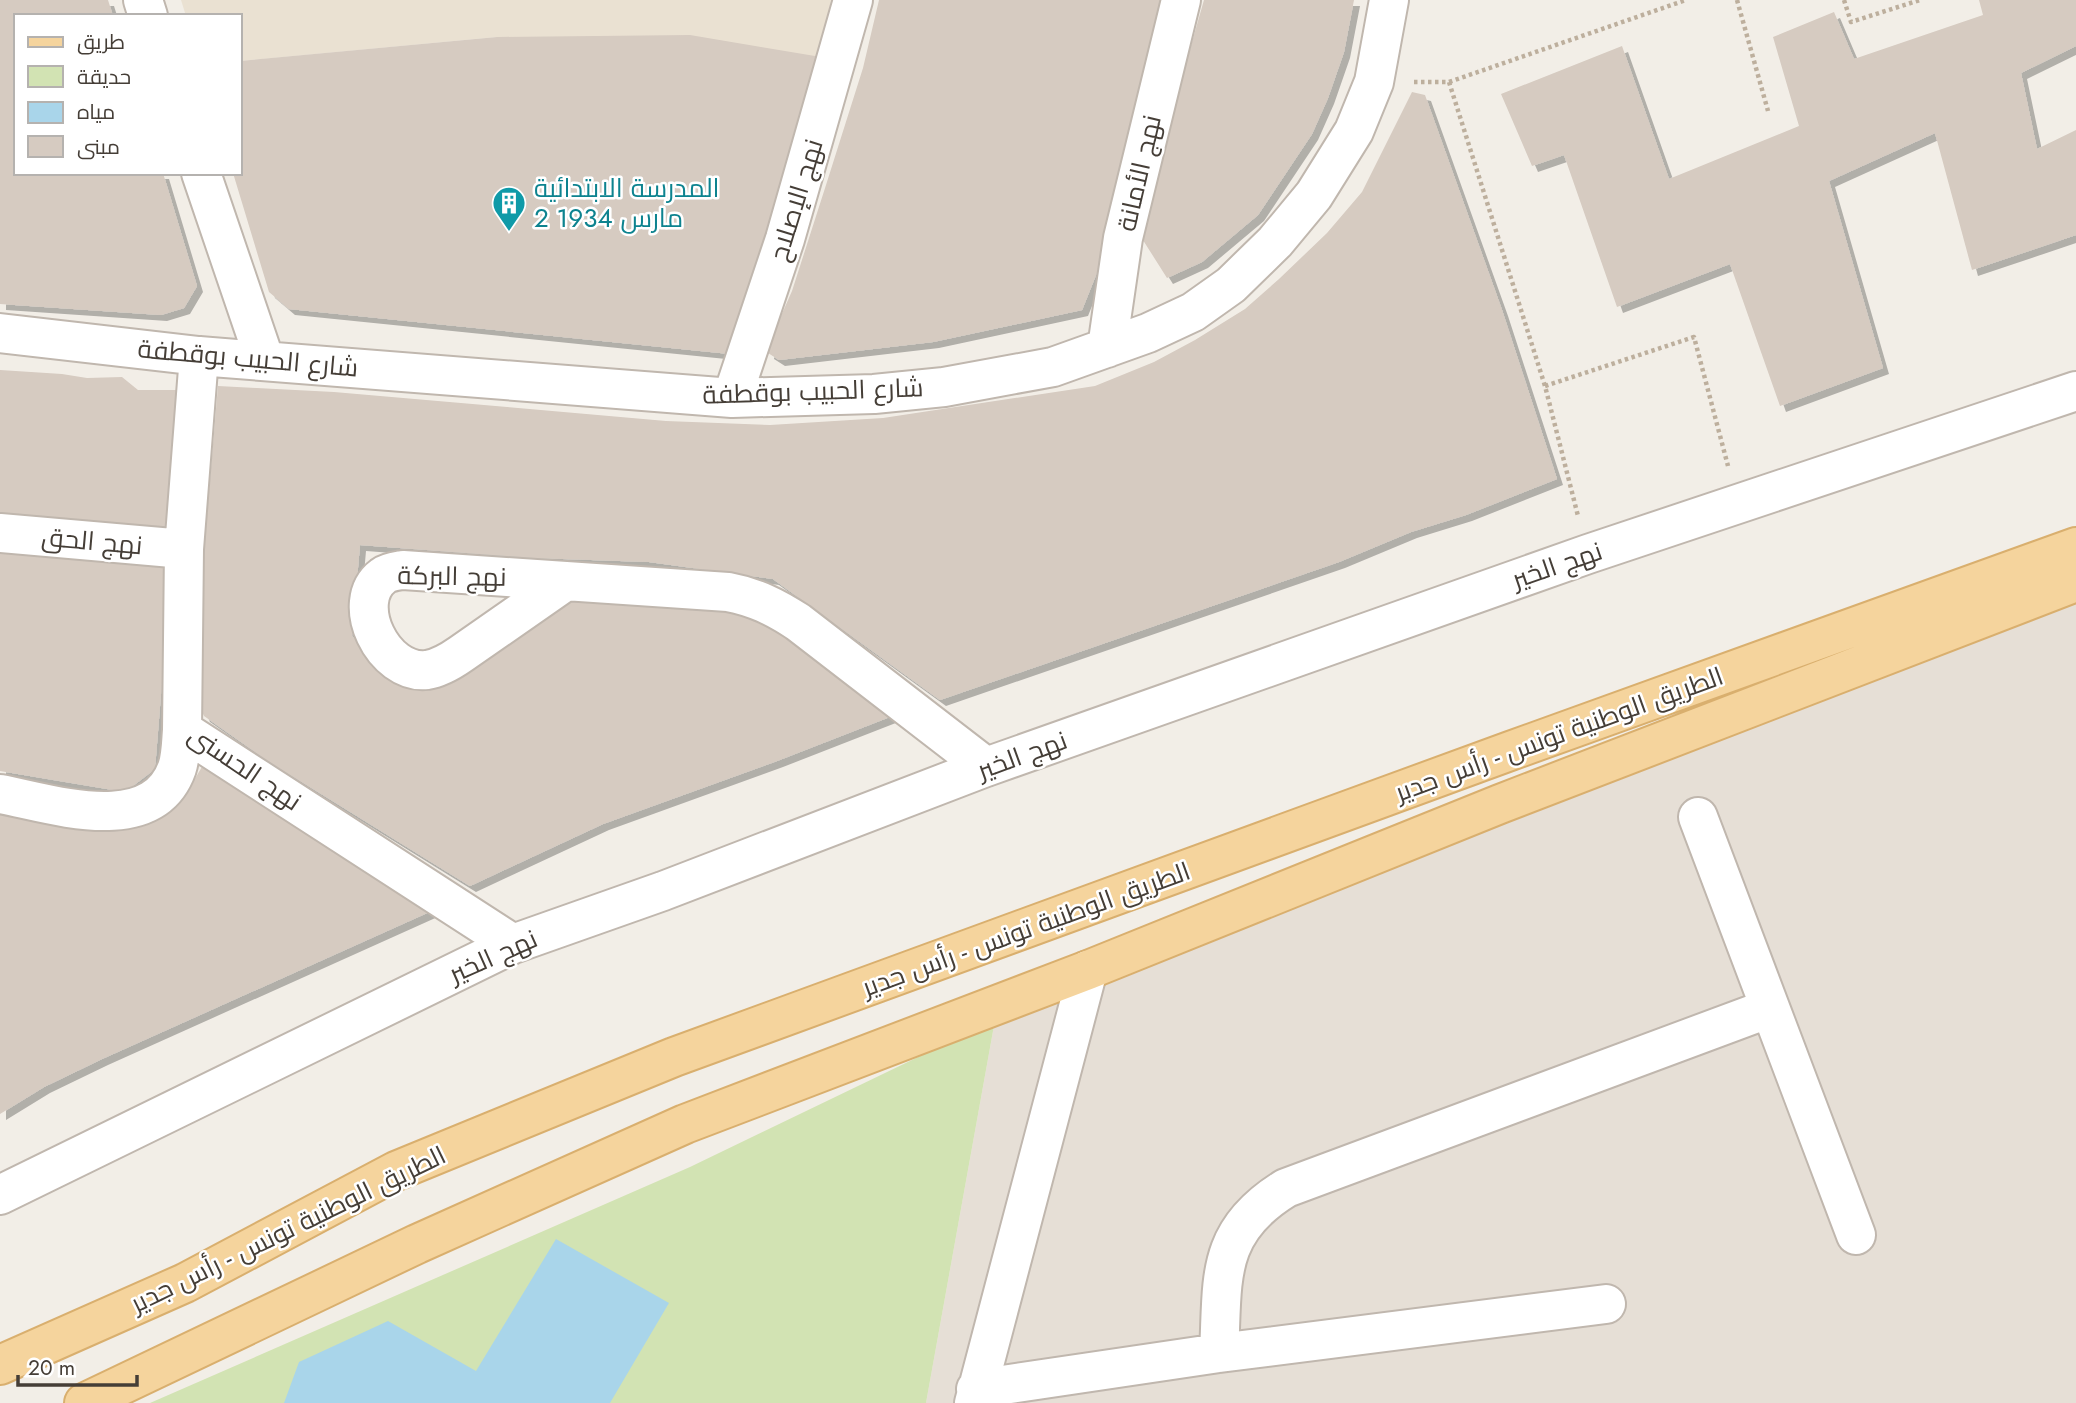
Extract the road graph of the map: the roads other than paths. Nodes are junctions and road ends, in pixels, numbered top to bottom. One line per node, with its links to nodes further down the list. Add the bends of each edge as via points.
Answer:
1 (853, 0): 10 (street, نهج الإصلاح, via 785,239)
2 (1181, 0): 6 (street, نهج الأمانة, via 1123,238)
3 (1389, 0): 6 (street, شارع الحبيب بوقطفة, via 1374,82 1354,131 1314,195 1231,285 1193,312)
4 (202, 175): 8 (street)
5 (0, 334): 7 (street, شارع الحبيب بوقطفة)
6 (1107, 348): 10 (street, شارع الحبيب بوقطفة, via 1053,367 944,387)
7 (199, 356): 8 (street, شارع الحبيب بوقطفة); 13 (street, نهج الحسنى)
8 (265, 361): 10 (street, شارع الحبيب بوقطفة)
9 (2076, 391): 17 (street, نهج الخير, via 1588,554)
10 (732, 398)
11 (0, 533): 13 (street, نهج الحق)
12 (2076, 547): 27 (main road, الطريق الوطنية تونس - رأس جدير, via 674,1057 396,1171 186,1283)
13 (184, 548): 16 (street, نهج الحسنى)
14 (566, 581): 17 (street, via 728,592 769,604 799,622)
15 (2076, 582): 21 (main road, الطريق الوطنية تونس - رأس جدير, via 1487,809)
16 (182, 730): 18 (street, via 173,775 158,795 140,807 94,811); 20 (street, نهج الحسنى)
17 (986, 767): 20 (street, نهج الخير)
18 (0, 794)
19 (1698, 817): 22 (street)
20 (513, 944): 23 (street, نهج الخير)
21 (1088, 970): 28 (street); 29 (main road, الطريق الوطنية تونس - رأس جدير, via 685,1124 417,1244)
22 (1770, 1007): 24 (street); 26 (street, via 1286,1188 1254,1212 1231,1245 1224,1269)
23 (0, 1195)
24 (1856, 1235)
25 (1606, 1304): 26 (street)
26 (1219, 1353): 28 (street)
27 (0, 1365)
28 (975, 1396)
29 (84, 1403)

